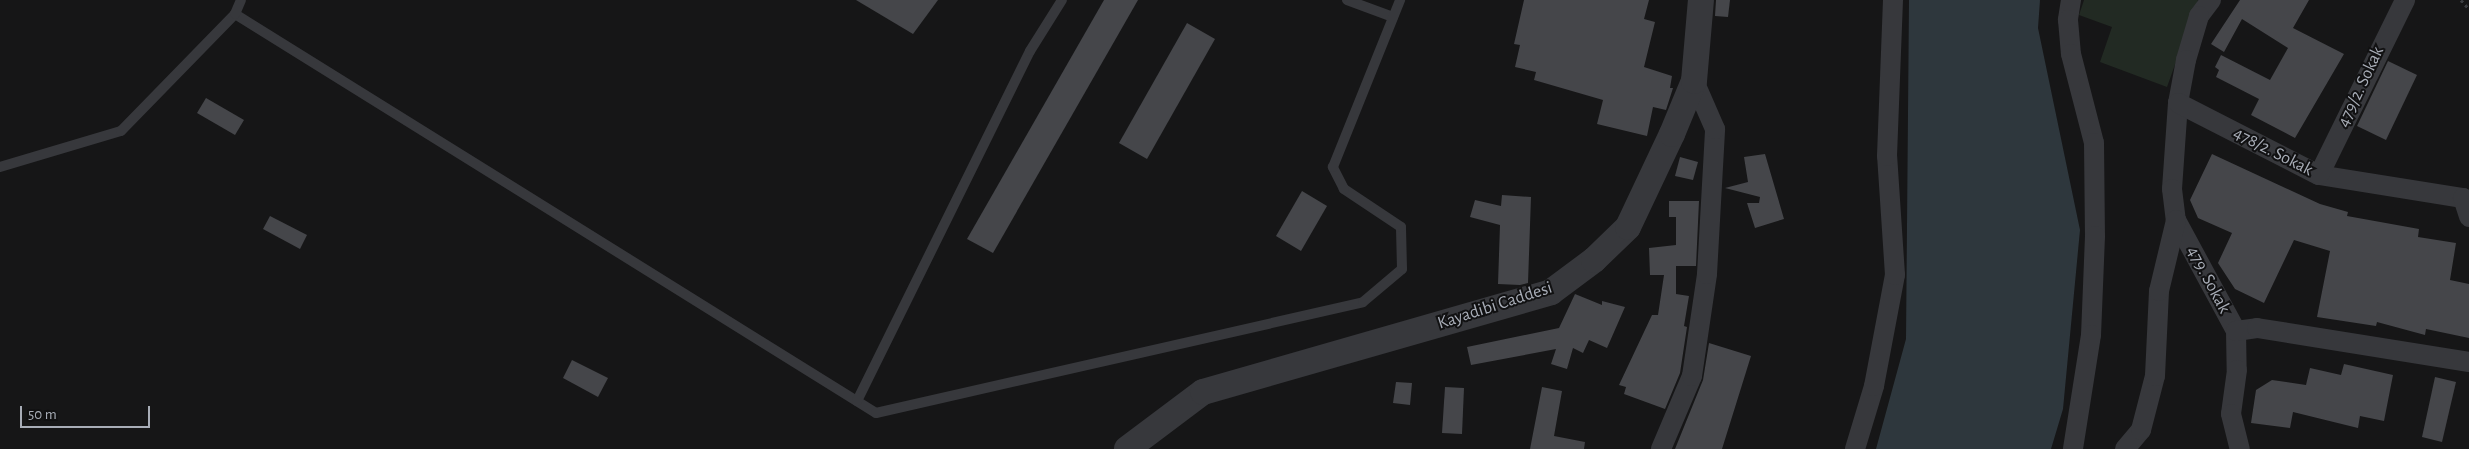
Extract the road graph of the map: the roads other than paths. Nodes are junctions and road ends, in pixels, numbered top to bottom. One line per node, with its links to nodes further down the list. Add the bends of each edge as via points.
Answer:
1 (241, 0): 10 (lane)
2 (1062, 0): 21 (lane, via 1030,51)
3 (1347, 0): 11 (lane)
4 (1400, 0): 11 (lane)
5 (1701, 0): 12 (street, Kayadibi Caddesi)
6 (1893, 0): 24 (street, via 1887,156 1894,275 1874,386)
7 (2072, 0): 25 (street, via 2068,20 2071,54 2094,143 2095,236 2091,335)
8 (2211, 0): 13 (street, 479. Sokak, via 2199,16)
9 (2405, 0): 15 (street, 479/2. Sokak)
10 (235, 14): 14 (lane, via 121,131); 21 (lane)
11 (1393, 17): 21 (lane, via 1333,167 1344,189 1401,227 1402,269 1363,302 876,413)
12 (1694, 80): 22 (street, Kayadibi Caddesi, via 1651,186 1628,227 1551,292 1204,392); 23 (street, via 1715,129 1707,274 1692,376)
13 (2178, 103): 15 (street, 478/2. Sokak); 18 (street, 479. Sokak, via 2172,188)
14 (0, 167)
15 (2319, 176): 16 (street, 478/2. Sokak)
16 (2466, 195): 17 (street, 478/2. Sokak)
17 (2469, 217)
18 (2176, 220): 19 (street, 479. Sokak); 26 (street, via 2159,291 2156,376 2141,430)
19 (2236, 332): 20 (street, 479. Sokak, via 2257,328); 27 (street, via 2237,370 2231,414)
20 (2469, 362)
21 (857, 401)
22 (1127, 449)
23 (1661, 449)
24 (1855, 449)
25 (2073, 449)
26 (2125, 449)
27 (2240, 449)

